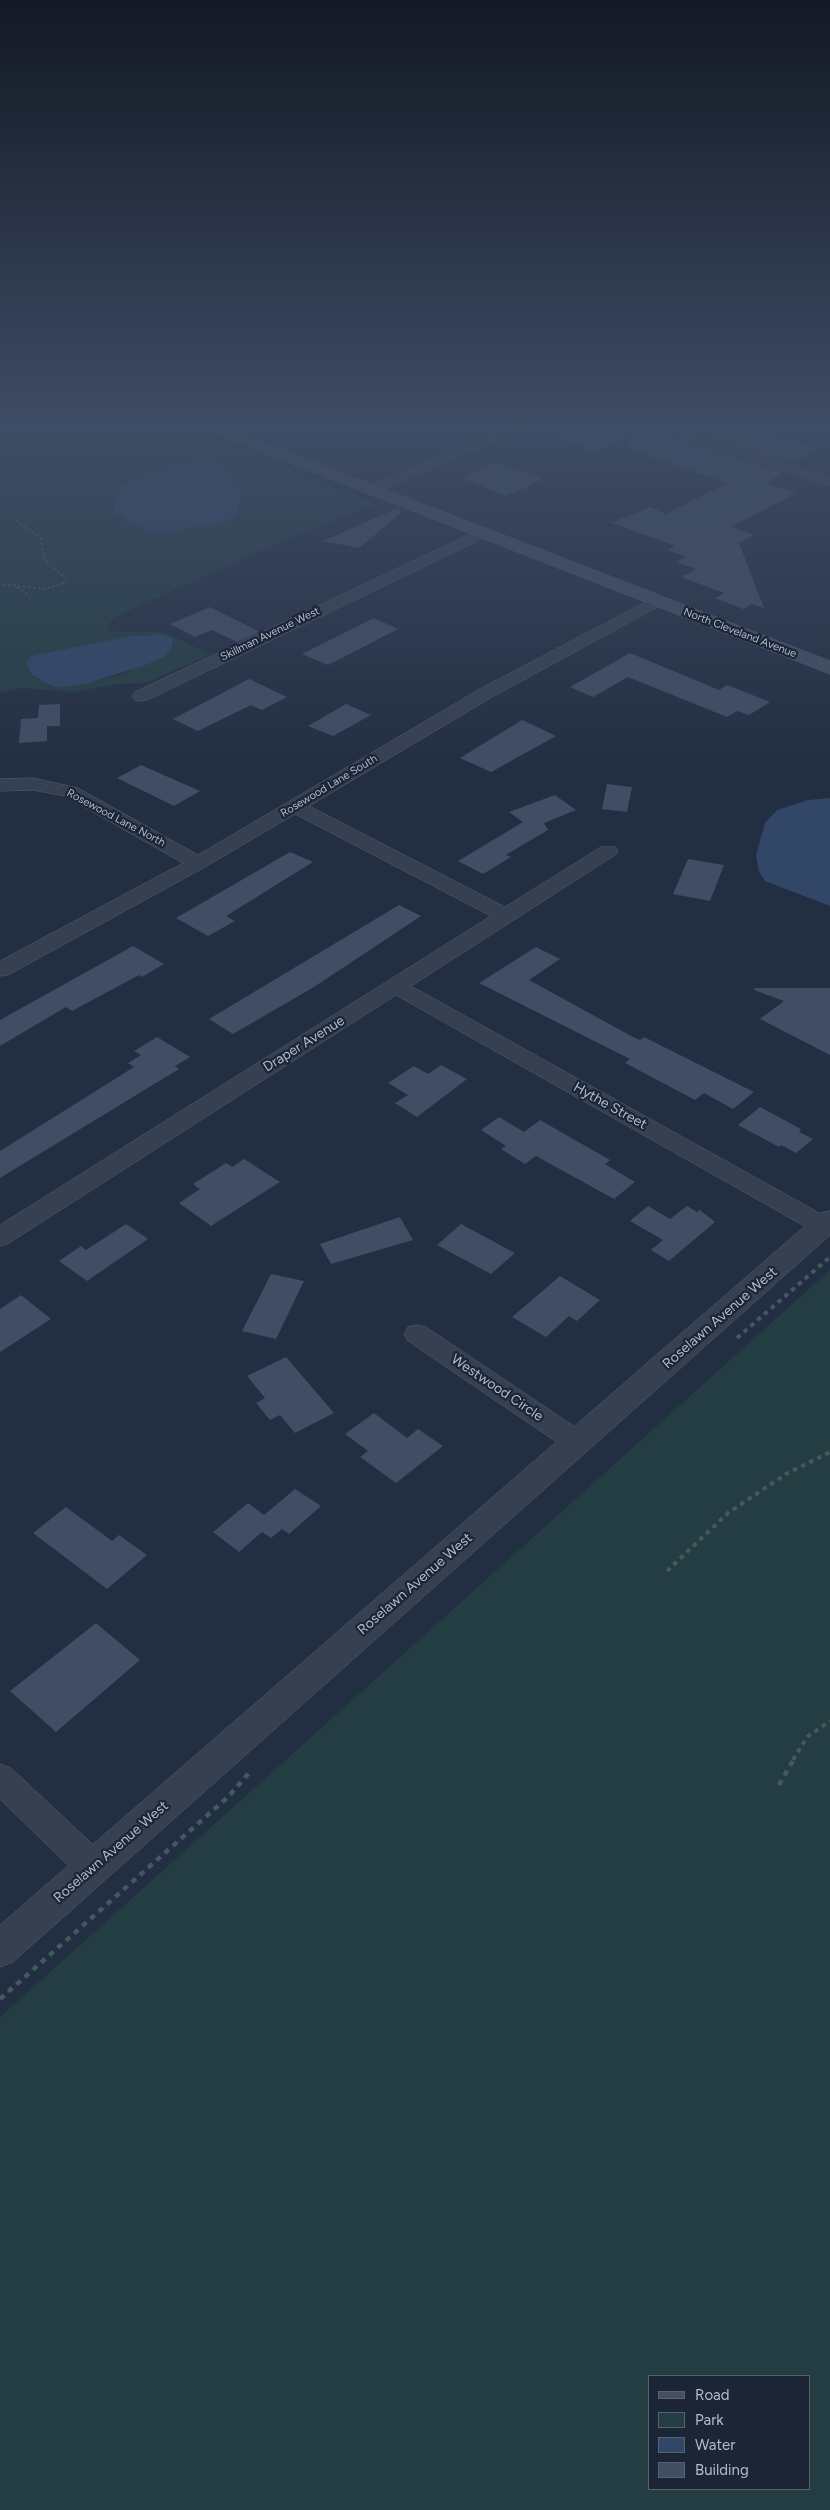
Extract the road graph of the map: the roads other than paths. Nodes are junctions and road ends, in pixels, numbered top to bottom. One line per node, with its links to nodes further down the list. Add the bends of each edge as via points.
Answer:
1 (466, 541): 5 (street, Skillman Avenue West)
2 (500, 541): 3 (main road, North Cleveland Avenue)
3 (657, 601): 4 (main road, North Cleveland Avenue); 7 (street, Rosewood Lane South, via 486,693)
4 (830, 668)
5 (141, 696)
6 (0, 785): 9 (street, Rosewood Lane North, via 33,784 71,792)
7 (295, 806): 9 (street, Rosewood Lane South); 10 (street)
8 (608, 851): 10 (street, Draper Avenue)
9 (198, 863): 11 (street, Rosewood Lane South)
10 (506, 916): 12 (street, Draper Avenue)
11 (0, 970)
12 (395, 986): 13 (street, Hythe Street); 14 (street, Draper Avenue)
13 (827, 1223): 16 (street, Roselawn Avenue West)
14 (0, 1237)
15 (417, 1334): 16 (street, Westwood Circle)
16 (578, 1442): 18 (street, Roselawn Avenue West)
17 (0, 1778): 18 (street)
18 (93, 1867): 19 (street, Roselawn Avenue West)
19 (0, 1949)

